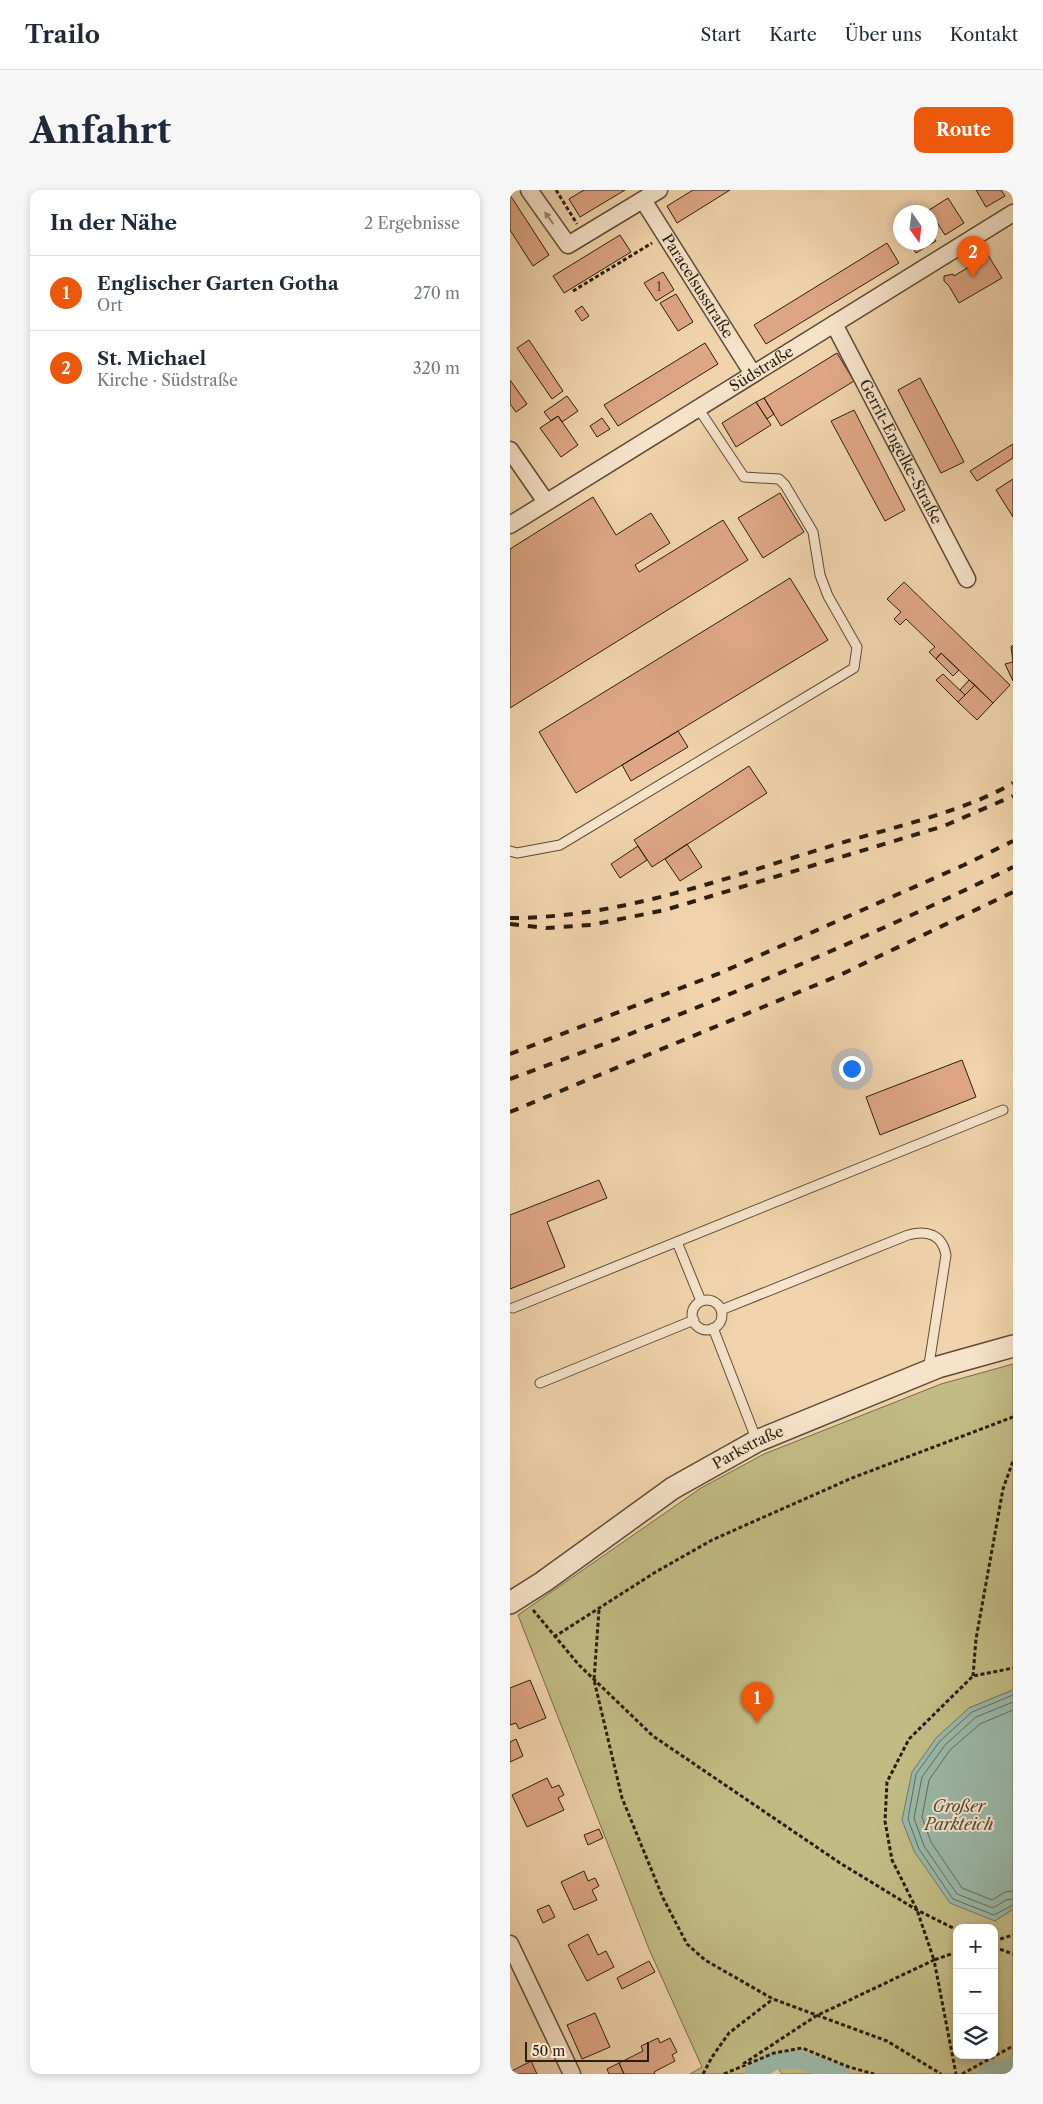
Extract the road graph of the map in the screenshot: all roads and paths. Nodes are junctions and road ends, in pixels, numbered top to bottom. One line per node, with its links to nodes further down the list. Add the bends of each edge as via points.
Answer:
1 (530, 190): 7 (street, one-way to 1, via 568,245)
2 (556, 190): 7 (path)
3 (660, 190): 4 (street)
4 (643, 200): 6 (street, Paracelsusstraße); 7 (street)
5 (1013, 213): 9 (street, Südstraße)
6 (665, 235): 8 (path); 10 (street, Paracelsusstraße)
7 (584, 236)
8 (574, 291)
9 (834, 324): 10 (street, Südstraße); 15 (street, Gerrit-Engelke-Straße)
10 (753, 374): 11 (street, Südstraße)
11 (698, 408): 13 (street, Südstraße); 16 (lane, via 744,477 780,479 785,485 813,532 820,575 857,647 854,668 560,845 517,853)
12 (510, 450): 13 (street)
13 (546, 502): 14 (street, Südstraße)
14 (510, 525)
15 (967, 579)
16 (510, 851)
17 (1003, 1110): 18 (lane)
18 (677, 1242): 19 (lane); 20 (lane)
19 (701, 1301): 21 (lane, via 714,1301); 22 (lane, via 694,1309)
20 (514, 1308)
21 (721, 1310): 23 (lane, via 721,1321); 25 (lane, via 908,1234 927,1232 944,1244 946,1255)
22 (694, 1320): 23 (lane, via 704,1329); 26 (lane)
23 (713, 1328): 28 (lane)
24 (1013, 1346): 25 (street, Parkstraße)
25 (928, 1371): 28 (street, Parkstraße)
26 (540, 1383)
27 (1013, 1416): 31 (path, via 852,1478 712,1540)
28 (757, 1441): 30 (street, Parkstraße, via 673,1488)
29 (1013, 1461): 34 (path, via 1002,1489 980,1612)
30 (516, 1600): 32 (path)
31 (598, 1610): 32 (path); 35 (path)
32 (554, 1637): 35 (path)
33 (1013, 1668): 34 (path)
34 (973, 1676): 36 (path, via 909,1739 887,1782 885,1820 892,1860)
35 (594, 1680): 36 (path, via 654,1736 840,1863); 45 (path, via 622,1798 663,1898 687,1944 705,1960)
36 (917, 1910): 37 (path); 44 (path)
37 (953, 1928)
38 (1013, 1935): 39 (path)
39 (998, 1939)
40 (510, 1944): 49 (street)
41 (998, 1948): 43 (path)
42 (953, 1953): 44 (path)
43 (1013, 1954)
44 (934, 1960): 46 (path); 54 (path)
45 (773, 1999): 46 (path); 50 (path, via 729,2033)
46 (816, 2016): 48 (path); 53 (path, via 887,2041)
47 (1013, 2046): 55 (path)
48 (743, 2064): 51 (path); 52 (path, via 774,2053 802,2048)
49 (572, 2074)
50 (703, 2074)
51 (724, 2074)
52 (874, 2074)
53 (941, 2074)
54 (956, 2074)
55 (962, 2074)

